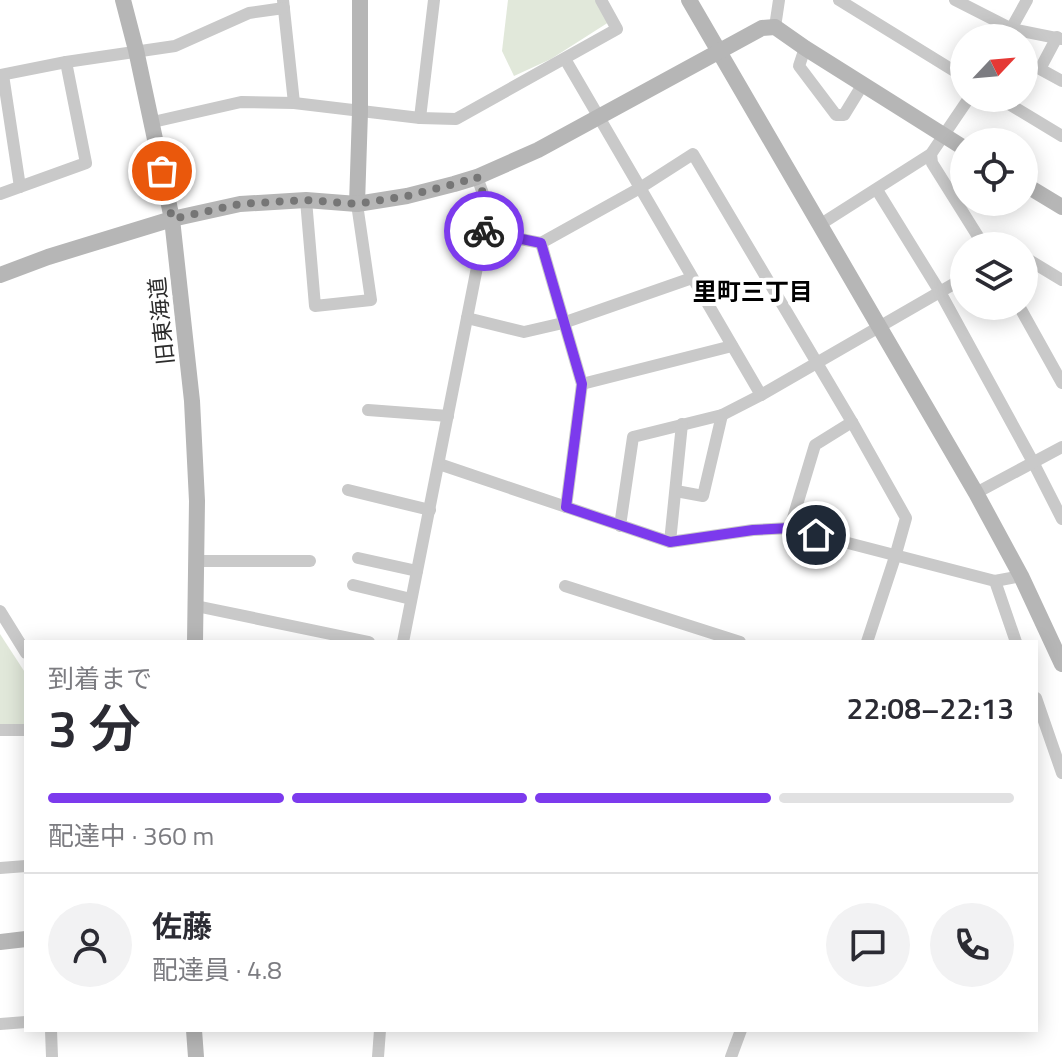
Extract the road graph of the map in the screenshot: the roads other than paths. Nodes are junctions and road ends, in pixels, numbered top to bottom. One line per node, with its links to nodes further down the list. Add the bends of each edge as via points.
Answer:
1 (123, 0): 17 (street, 旧東海道)
2 (360, 0): 26 (street)
3 (434, 0): 30 (street)
4 (601, 0): 19 (street, via 617,29)
5 (689, 0): 18 (street)
6 (779, 0): 13 (street)
7 (839, 0): 21 (street)
8 (1027, 0): 12 (street)
9 (958, 1): 11 (street)
10 (284, 4): 17 (street, via 249,13 175,46); 25 (street)
11 (995, 24)
12 (1014, 24)
13 (775, 27): 16 (street); 18 (street, via 762,28)
14 (1038, 36): 15 (street)
15 (1060, 38): 23 (street, via 1040,69)
16 (805, 48): 24 (street); 24 (street, via 799,66 836,115 844,115)
17 (136, 50): 20 (street); 31 (street, 旧東海道)
18 (718, 51): 29 (street); 46 (street)
19 (565, 59): 29 (street); 30 (street, via 456,119)
20 (66, 62): 22 (street); 37 (street, via 86,163)
21 (950, 68)
22 (2, 75): 37 (street)
23 (1062, 81)
24 (863, 84): 32 (street)
25 (294, 103): 26 (street); 31 (street, via 241,102)
26 (360, 112): 30 (street); 43 (street)
27 (960, 112): 32 (street)
28 (1022, 112): 33 (street)
29 (599, 117): 36 (street); 38 (street)
30 (420, 118)
31 (153, 122): 45 (street, 旧東海道)
32 (944, 136): 34 (street); 35 (street)
33 (1062, 136)
34 (950, 140)
35 (931, 154): 39 (street); 48 (street)
36 (477, 177): 43 (street); 47 (street, via 486,202)
37 (20, 187): 41 (street)
38 (640, 188): 49 (street); 52 (street); 61 (street, via 693,154)
39 (877, 190): 46 (street); 55 (street)
40 (1038, 192): 44 (street)
41 (0, 194)
42 (306, 200): 43 (street); 43 (street, via 315,306 371,300); 45 (street, via 240,204)
43 (357, 204)
44 (1062, 207)
45 (172, 219): 51 (street); 85 (street, 旧東海道, via 192,401)
46 (821, 224): 59 (street)
47 (484, 232): 49 (street); 56 (street)
48 (975, 232)
49 (541, 243): 58 (street)
50 (1038, 265): 53 (street)
51 (0, 275)
52 (692, 278): 58 (street); 60 (street)
53 (1062, 280)
54 (950, 286): 55 (street)
55 (940, 292): 59 (street); 72 (street)
56 (467, 318): 58 (street, via 524,332); 68 (street)
57 (1028, 320): 62 (street)
58 (563, 323): 64 (street)
59 (880, 327): 61 (street); 76 (street)
60 (732, 346): 64 (street); 65 (street)
61 (816, 364): 65 (street); 69 (street)
62 (1058, 366): 63 (street)
63 (1062, 383)
64 (582, 384): 77 (street)
65 (761, 395): 67 (street)
66 (368, 410): 68 (street)
67 (722, 415): 70 (street); 75 (street, via 703,496)
68 (448, 416): 73 (street)
69 (852, 422): 81 (street, via 815,445); 83 (street, via 906,518)
70 (682, 424): 75 (street); 80 (street, via 633,437)
71 (1062, 447): 72 (street)
72 (1033, 462): 76 (street); 79 (street)
73 (439, 464): 77 (street); 78 (street)
74 (348, 490): 78 (street)
75 (676, 491): 82 (street)
76 (976, 493): 88 (street)
77 (566, 507): 80 (street)
78 (430, 510): 87 (street)
79 (1062, 519)
80 (620, 526): 82 (street)
81 (790, 528): 82 (street); 83 (street)
82 (670, 542)
83 (895, 557): 89 (street); 100 (street)
84 (358, 558): 87 (street)
85 (196, 561): 86 (street); 93 (street, 旧東海道)
86 (310, 561)
87 (417, 571): 92 (street)
88 (1021, 576): 89 (street); 95 (street)
89 (995, 581): 101 (street)
90 (353, 585): 92 (street)
91 (565, 586): 99 (street)
92 (411, 599): 98 (street)
93 (196, 606): 96 (street, 旧東海道); 97 (street)
94 (0, 611): 102 (street)
95 (1056, 635): 103 (street)
96 (195, 640)
97 (359, 640)
98 (403, 640)
99 (734, 640)
100 (868, 640)
101 (1015, 640)
102 (24, 650)
103 (1062, 664)
104 (1038, 704): 107 (street)
105 (0, 730): 106 (street)
106 (24, 730)
107 (1062, 773)
108 (24, 866): 109 (street)
109 (0, 868)
110 (24, 939): 111 (street)
111 (0, 942)
112 (24, 1022): 113 (street)
113 (0, 1024)
114 (51, 1032): 118 (street)
115 (194, 1032): 119 (street)
116 (380, 1032): 120 (street)
117 (740, 1032): 121 (street)
118 (52, 1057)
119 (196, 1057)
120 (378, 1057)
121 (731, 1057)

